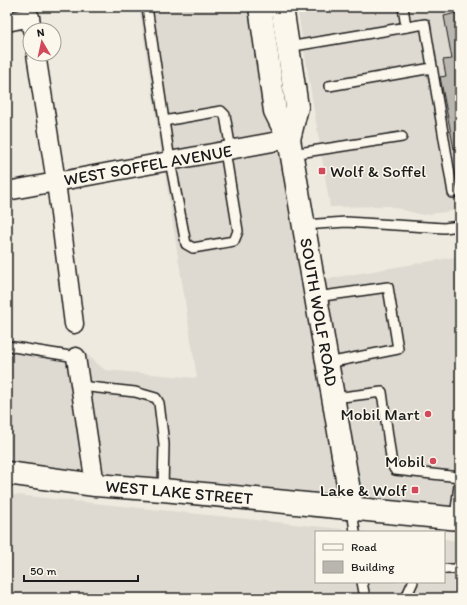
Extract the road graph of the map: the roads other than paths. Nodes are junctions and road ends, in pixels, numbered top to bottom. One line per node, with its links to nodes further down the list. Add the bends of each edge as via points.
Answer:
1 (148, 7): 12 (lane)
2 (260, 7): 14 (main road, SOUTH WOLF ROAD, via 275,110)
3 (282, 7): 8 (main road, SOUTH WOLF ROAD)
4 (402, 7): 7 (lane)
5 (7, 22): 6 (street)
6 (22, 23)
7 (406, 27): 8 (lane); 10 (lane, via 425,24)
8 (288, 47): 14 (main road, SOUTH WOLF ROAD, via 297,107)
9 (37, 62): 17 (street)
10 (432, 68): 11 (lane); 19 (lane)
11 (329, 86)
12 (164, 121): 15 (lane, via 221,111 225,115); 16 (lane)
13 (402, 138): 14 (lane)
14 (291, 147): 15 (street, WEST SOFFEL AVENUE); 20 (main road, SOUTH WOLF ROAD)
15 (228, 150): 16 (street, WEST SOFFEL AVENUE); 16 (lane, via 238,231 234,241 193,248 186,244)
16 (170, 161): 17 (street, WEST SOFFEL AVENUE)
17 (56, 182): 18 (street, WEST SOFFEL AVENUE); 23 (street)
18 (7, 191)
19 (453, 193)
20 (304, 225): 21 (lane, via 346,222 444,228); 22 (main road, SOUTH WOLF ROAD)
21 (460, 226)
22 (316, 297): 26 (main road, SOUTH WOLF ROAD); 26 (lane, via 388,287 398,349)
23 (74, 324)
24 (7, 346): 25 (lane)
25 (76, 357): 27 (street)
26 (328, 363): 28 (main road, SOUTH WOLF ROAD)
27 (80, 386): 30 (street); 31 (lane, via 135,392 156,398 159,403 164,444)
28 (334, 398): 32 (main road, SOUTH WOLF ROAD); 33 (lane, via 382,392 392,465 395,470 460,477)
29 (7, 473): 30 (main road, WEST LAKE STREET)
30 (96, 485): 31 (main road, WEST LAKE STREET)
31 (163, 490): 32 (main road, WEST LAKE STREET)
32 (352, 508): 33 (main road, WEST LAKE STREET); 34 (lane)
33 (457, 519)
34 (356, 531)
35 (445, 569): 36 (lane)
36 (460, 569)
37 (362, 583): 39 (lane)
38 (413, 583): 40 (lane, via 408,593)
39 (364, 598)
40 (409, 598)

